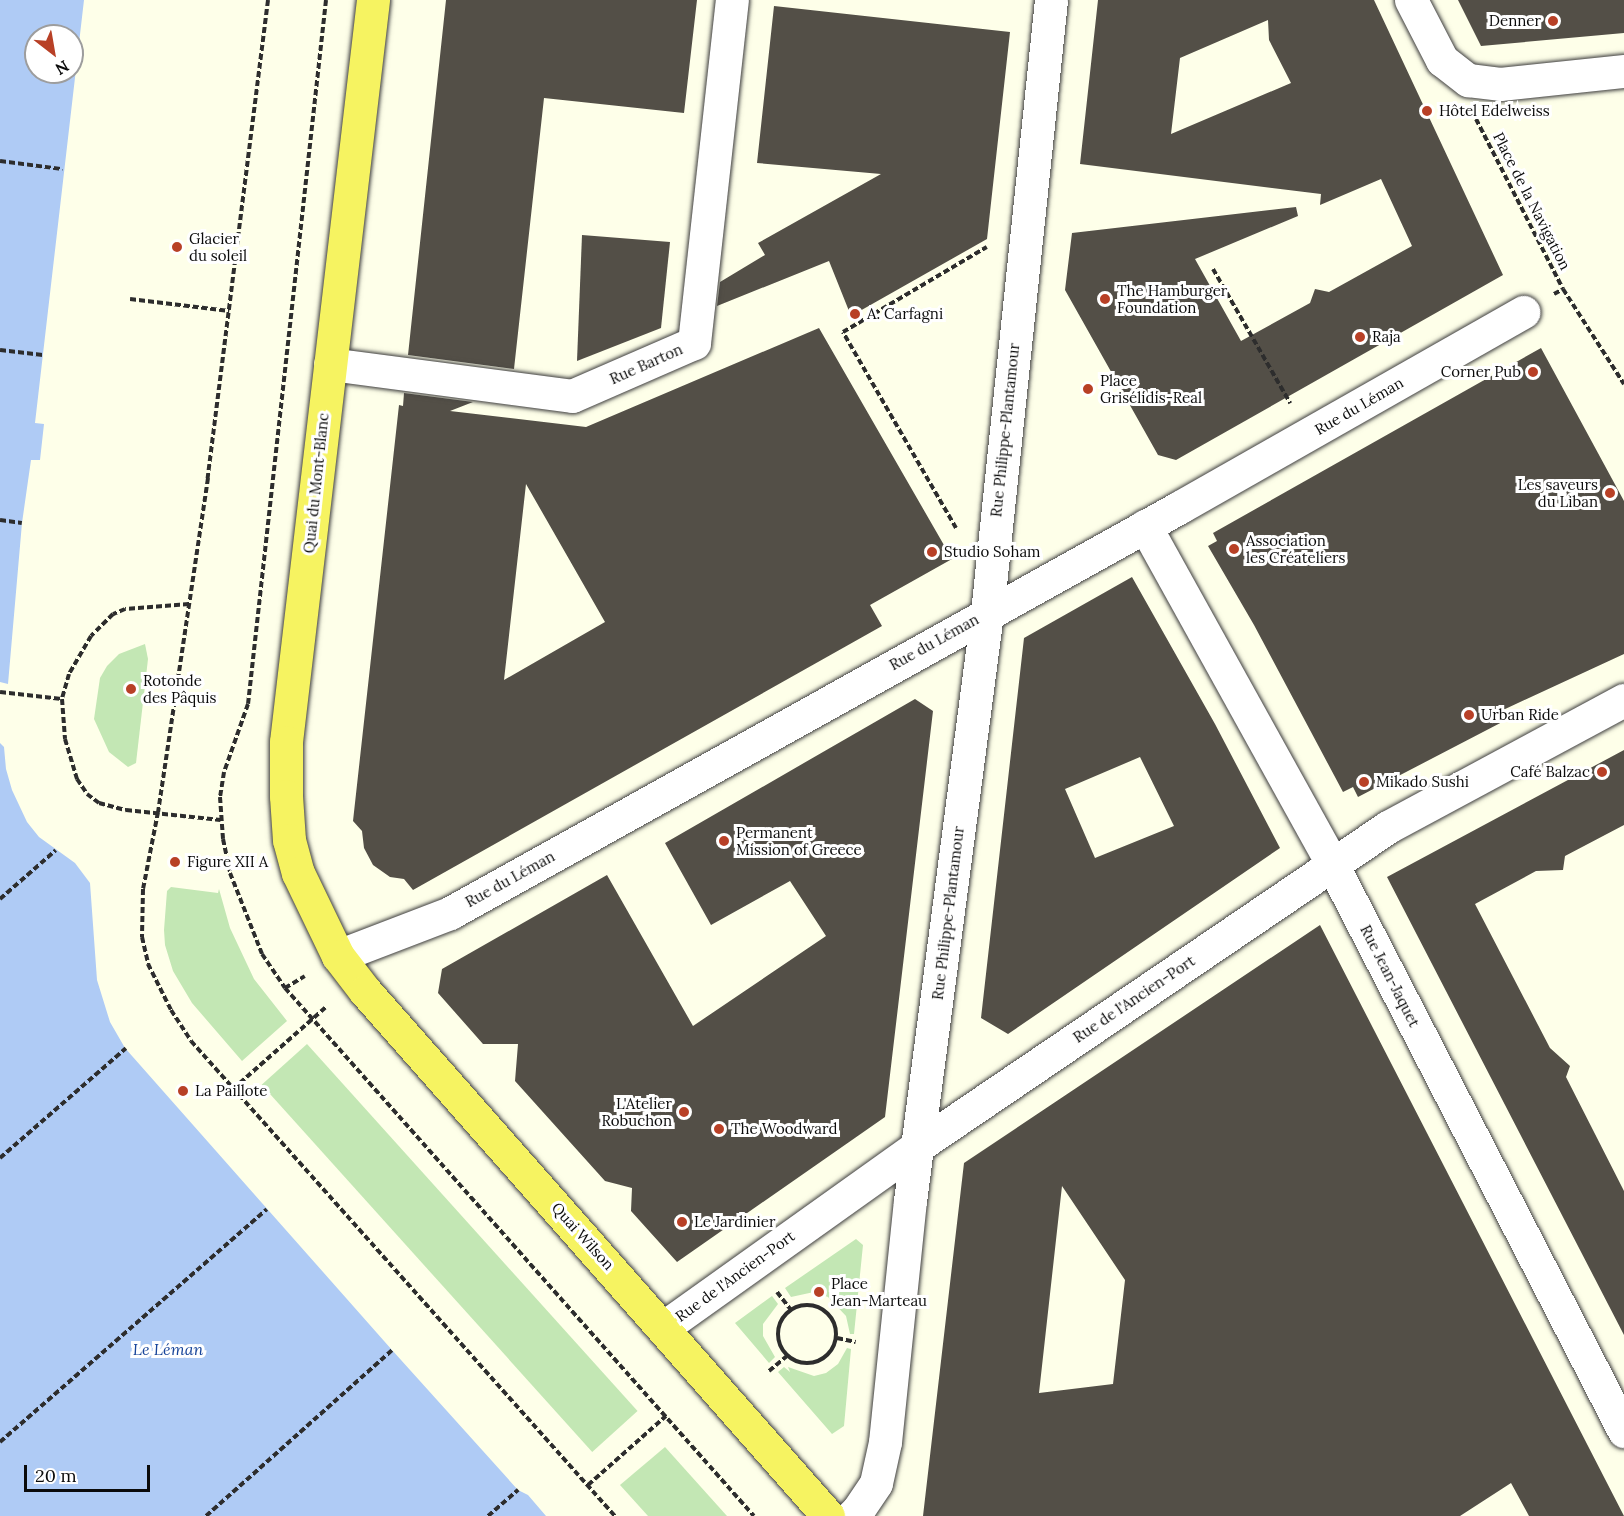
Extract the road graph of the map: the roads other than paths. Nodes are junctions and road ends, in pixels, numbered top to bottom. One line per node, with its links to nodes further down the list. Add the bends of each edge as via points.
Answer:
1 (373, 0): 7 (main road, Quai du Mont-Blanc)
2 (732, 0): 7 (street, Rue Barton, via 694,343 572,396)
3 (1051, 0): 9 (street, Rue Philippe-Plantamour)
4 (1411, 0): 5 (street, via 1442,60 1468,80 1500,84)
5 (1624, 71)
6 (1523, 312): 8 (street, Rue du Léman)
7 (330, 364): 12 (main road, Quai du Mont-Blanc, via 286,742 286,796 298,873)
8 (1144, 526): 9 (street, Rue du Léman); 11 (street, Rue Jean-Jaquet)
9 (987, 613): 12 (street, Rue du Léman, via 450,913); 13 (street, Rue Philippe-Plantamour)
10 (1624, 700): 11 (street, Rue de l'Ancien-Port, via 1388,827)
11 (1332, 864): 13 (street, Rue de l'Ancien-Port); 15 (street, Rue Jean-Jaquet)
12 (338, 957): 14 (main road, Quai Wilson)
13 (918, 1146): 14 (street, Rue de l'Ancien-Port); 17 (street, via 885,1442 876,1483)
14 (664, 1327): 16 (main road, Quai Wilson)
15 (1624, 1431)
16 (828, 1516)
17 (852, 1516)

